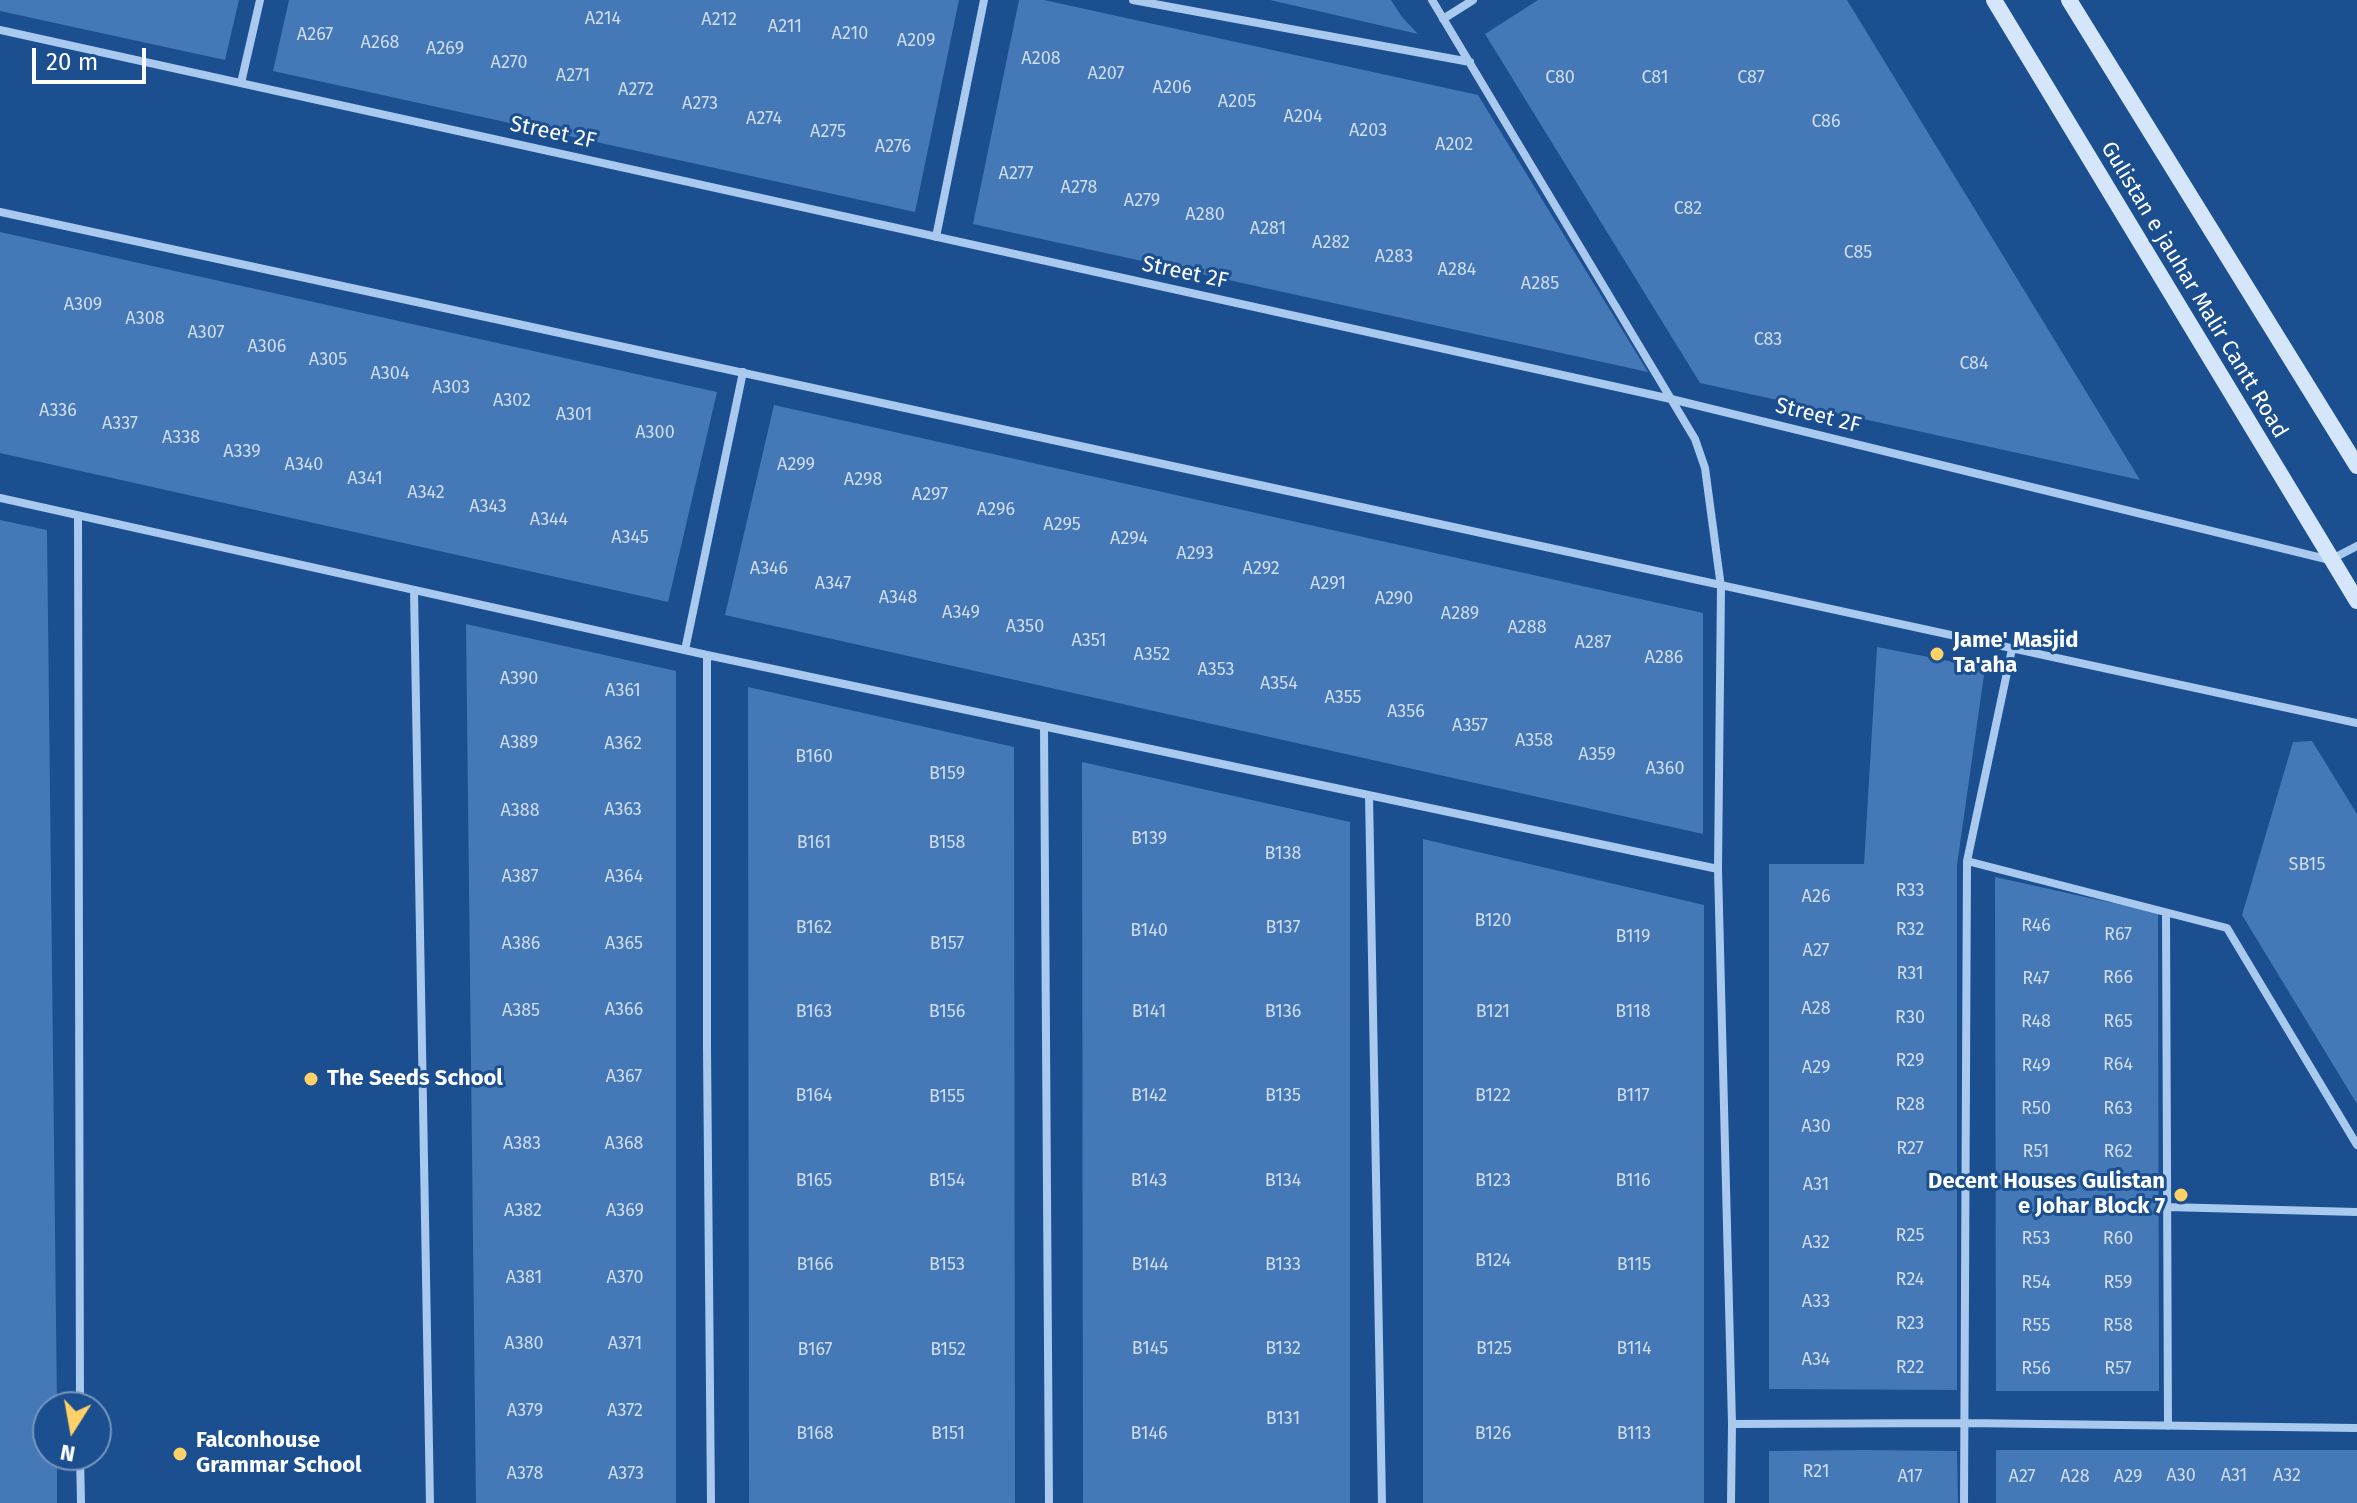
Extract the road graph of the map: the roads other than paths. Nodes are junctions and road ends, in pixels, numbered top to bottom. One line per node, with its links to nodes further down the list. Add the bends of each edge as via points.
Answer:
1 (260, 0): 11 (street)
2 (984, 0): 13 (street)
3 (1133, 0): 10 (street)
4 (1432, 0): 8 (street)
5 (1473, 0): 8 (street)
6 (1994, 0): 20 (main road, Gulistan e jauhar Malir Cantt Road)
7 (2069, 0): 16 (main road, Gulistan e jauhar Malir Cantt Road)
8 (1443, 19): 10 (street)
9 (0, 30): 11 (street, Street 2F)
10 (1470, 62): 15 (street)
11 (241, 83): 13 (street, Street 2F)
12 (0, 212): 14 (street)
13 (936, 237): 15 (street, Street 2F)
14 (743, 372): 21 (street); 25 (street)
15 (1671, 399): 20 (street, Street 2F); 21 (street, via 1705,468)
16 (2357, 466)
17 (0, 498): 18 (street)
18 (78, 516): 22 (street); 36 (street)
19 (2357, 546): 20 (street)
20 (2330, 560): 23 (main road, Gulistan e jauhar Malir Cantt Road)
21 (1721, 587): 24 (street); 31 (street)
22 (414, 590): 25 (street); 43 (street)
23 (2357, 601)
24 (2012, 649): 27 (street); 30 (street)
25 (685, 650): 26 (street)
26 (707, 655): 28 (street); 44 (street)
27 (2357, 723)
28 (1044, 726): 29 (street); 45 (street)
29 (1369, 795): 31 (street); 46 (street)
30 (1967, 861): 32 (street); 37 (street)
31 (1718, 869): 38 (street)
32 (2166, 913): 33 (street, via 2227,928); 34 (street)
33 (2357, 1145)
34 (2167, 1207): 35 (street); 39 (street)
35 (2357, 1212)
36 (80, 1391)
37 (1964, 1423): 38 (street); 39 (street); 48 (street)
38 (1732, 1424): 47 (street)
39 (2168, 1426): 40 (street)
40 (2357, 1428)
41 (80, 1471): 42 (street)
42 (81, 1503)
43 (430, 1503)
44 (711, 1503)
45 (1049, 1503)
46 (1382, 1503)
47 (1731, 1503)
48 (1964, 1503)

